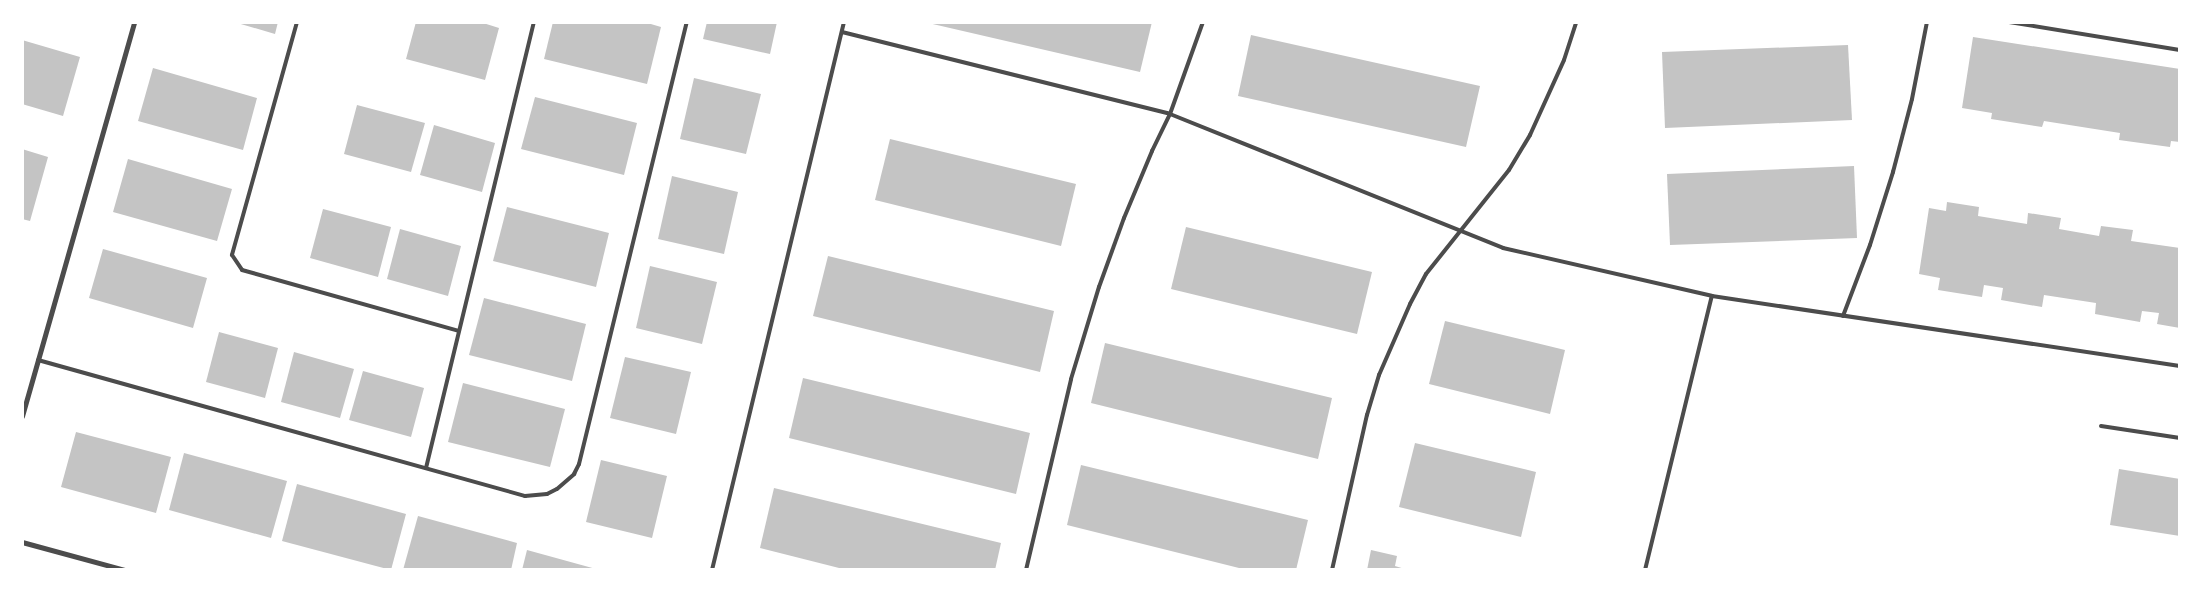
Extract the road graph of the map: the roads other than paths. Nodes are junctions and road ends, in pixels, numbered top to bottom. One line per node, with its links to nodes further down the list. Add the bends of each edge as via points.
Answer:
1 (134, 22): 17 (street)
2 (297, 22): 16 (lane, via 232,255 242,270)
3 (534, 22): 16 (lane)
4 (687, 22): 22 (lane, via 574,474 547,494 525,496)
5 (844, 22): 10 (lane)
6 (1202, 22): 12 (lane)
7 (1576, 22): 13 (lane, via 1564,60 1530,135 1509,170)
8 (1927, 22): 15 (lane, via 1912,100 1893,172)
9 (2009, 22): 11 (lane)
10 (842, 32): 12 (lane); 25 (lane)
11 (2180, 50)
12 (1170, 114): 13 (lane); 26 (lane, via 1127,210 1099,287 1070,379)
13 (1460, 231): 14 (lane, via 1502,248); 27 (lane, via 1426,274 1380,375 1367,415)
14 (1712, 296): 15 (lane); 28 (lane)
15 (1843, 316): 18 (lane)
16 (459, 330): 22 (lane)
17 (38, 360): 19 (street); 22 (lane)
18 (2180, 366)
19 (22, 416)
20 (2101, 426): 21 (lane)
21 (2180, 438)
22 (426, 468)
23 (22, 542): 24 (street)
24 (126, 570)
25 (712, 570)
26 (1026, 570)
27 (1332, 570)
28 (1645, 570)

